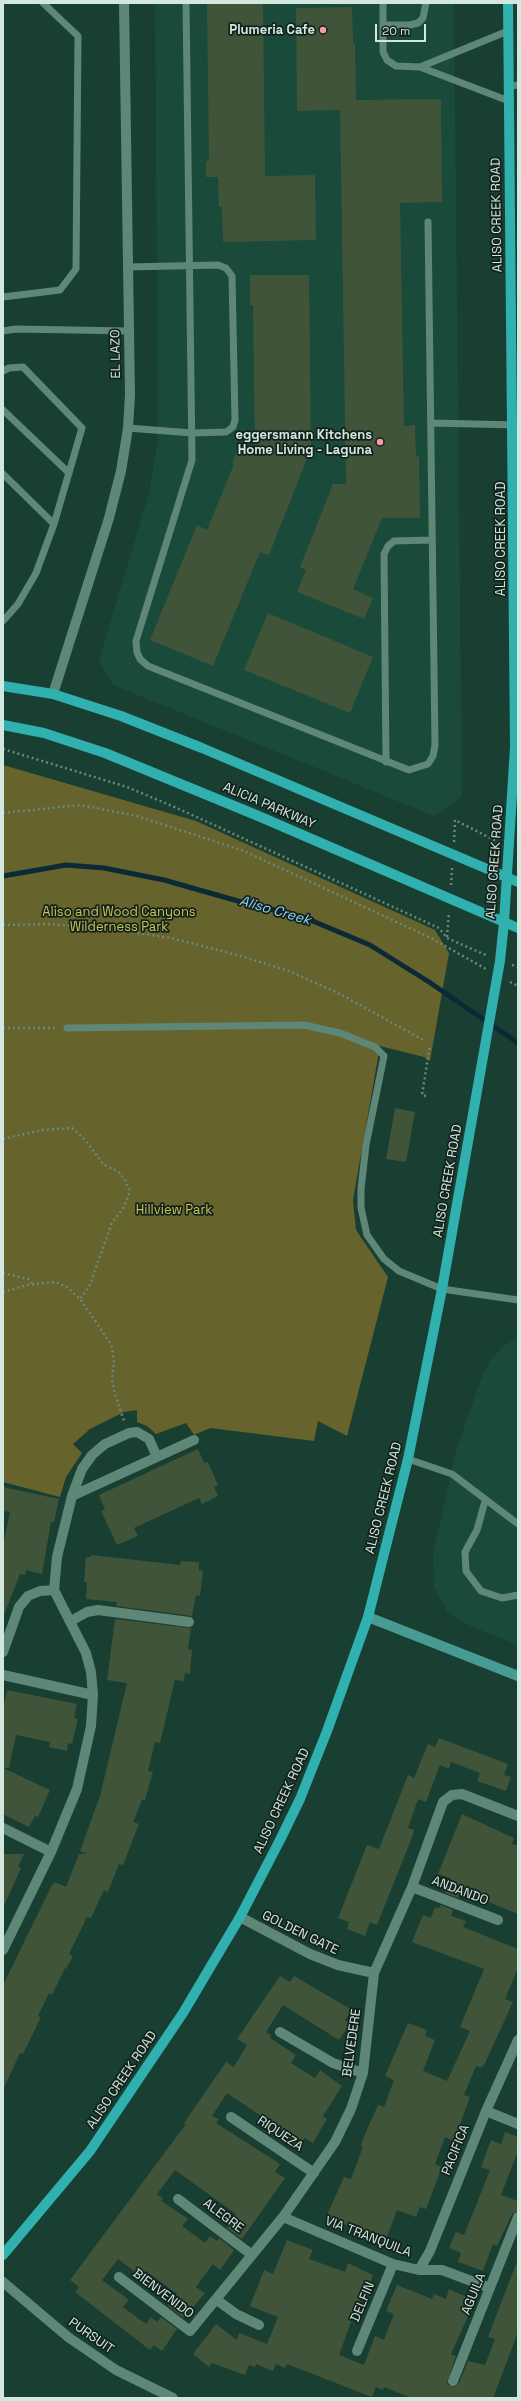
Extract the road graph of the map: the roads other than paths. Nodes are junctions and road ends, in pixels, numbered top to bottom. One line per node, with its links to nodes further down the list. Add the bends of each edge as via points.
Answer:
1 (43, 3): 15 (lane, via 78,36 76,269 60,290)
2 (124, 3): 14 (street, EL LAZO)
3 (186, 3): 13 (lane)
4 (383, 3): 7 (lane)
5 (426, 3): 7 (lane, via 423,18 418,23)
6 (508, 3): 8 (main road, ALISO CREEK ROAD)
7 (383, 25): 9 (lane, via 383,52 387,60 396,66)
8 (508, 30): 9 (lane); 10 (main road, ALISO CREEK ROAD)
9 (420, 67): 11 (lane)
10 (513, 85): 11 (main road, ALISO CREEK ROAD)
11 (509, 101): 21 (main road, ALISO CREEK ROAD)
12 (428, 222): 20 (lane)
13 (190, 266): 14 (lane); 23 (lane); 23 (lane, via 218,265 226,268 232,276 235,420 233,427 226,432)
14 (128, 267): 16 (street, EL LAZO)
15 (3, 297)
16 (129, 331): 17 (lane, via 16,329); 22 (street, EL LAZO)
17 (3, 332)
18 (6, 370): 24 (lane, via 23,367 82,428)
19 (3, 410): 24 (lane)
20 (432, 423): 21 (lane); 27 (lane)
21 (515, 425): 33 (main road, ALISO CREEK ROAD, via 515,747)
22 (128, 428): 23 (lane); 30 (street, EL LAZO, via 121,471 108,518)
23 (192, 432): 32 (lane, via 192,460 136,641 140,659 148,666)
24 (69, 473): 26 (lane)
25 (3, 474): 26 (lane)
26 (54, 524): 28 (lane, via 36,573 18,604)
27 (432, 540): 32 (lane, via 394,541 384,554); 32 (lane, via 433,756 428,764 409,770)
28 (3, 621)
29 (3, 686): 30 (main road)
30 (54, 694): 33 (main road, via 121,716 202,748)
31 (3, 725): 35 (main road, ALICIA PARKWAY, via 44,732 105,753 442,893)
32 (386, 762)
33 (507, 877): 34 (main road); 35 (main road, ALISO CREEK ROAD)
34 (518, 882)
35 (504, 922): 36 (main road, ALICIA PARKWAY); 38 (main road, ALISO CREEK ROAD, via 500,961)
36 (518, 928)
37 (67, 1028): 38 (lane, via 304,1025 340,1033 375,1047 384,1056 366,1145 361,1189 361,1208 367,1235 384,1259 399,1271)
38 (442, 1289): 39 (lane); 42 (main road, ALISO CREEK ROAD)
39 (518, 1300)
40 (194, 1440): 41 (street)
41 (157, 1457): 43 (street); 43 (street, via 149,1440 137,1432 105,1444 82,1469)
42 (408, 1460): 44 (lane, via 452,1474); 48 (main road, ALISO CREEK ROAD)
43 (72, 1496): 46 (street, via 57,1557)
44 (485, 1501): 45 (lane); 47 (lane, via 477,1530 465,1552 466,1571 481,1591 502,1598)
45 (518, 1524)
46 (54, 1590): 49 (street); 51 (street, via 40,1591 28,1596 19,1607)
47 (518, 1595)
48 (368, 1618): 53 (main road); 59 (main road, ALISO CREEK ROAD, via 300,1799)
49 (71, 1620): 50 (street, via 98,1610); 54 (street, via 86,1653)
50 (188, 1622)
51 (3, 1652)
52 (3, 1675): 54 (street)
53 (518, 1676)
54 (93, 1695): 57 (street, via 91,1726 77,1789)
55 (518, 1816): 58 (street, BELVEDERE, via 462,1794 452,1794 443,1802)
56 (3, 1828): 57 (street)
57 (52, 1852): 61 (street)
58 (412, 1887): 60 (street, ANDANDO); 62 (street, BELVEDERE)
59 (240, 1917): 62 (street, GOLDEN GATE, via 310,1954 338,1965); 73 (main road, ALISO CREEK ROAD, via 184,2013 90,2151)
60 (498, 1920)
61 (3, 1950)
62 (374, 1973): 65 (street, BELVEDERE)
63 (280, 2032): 65 (street, via 333,2063)
64 (518, 2040): 66 (street, PACIFICA)
65 (364, 2073): 69 (street, BELVEDERE, via 335,2142)
66 (486, 2111): 68 (street); 76 (street, PACIFICA, via 430,2251)
67 (232, 2117): 69 (street, RIQUEZA)
68 (518, 2124)
69 (314, 2173): 71 (street, BELVEDERE)
70 (178, 2199): 74 (street, ALEGRE)
71 (283, 2217): 74 (street, BELVEDERE); 75 (street, VIA TRANQUILA)
72 (518, 2217): 79 (street, AGUILA)
73 (3, 2255)
74 (252, 2255): 80 (street, BELVEDERE)
75 (393, 2264): 76 (street, VIA TRANQUILA); 83 (street, DELFIN)
76 (418, 2270): 79 (street, VIA TRANQUILA, via 442,2270)
77 (119, 2277): 82 (street, BIENVENIDO)
78 (3, 2282): 85 (street, PURSUIT, via 68,2337 116,2370)
79 (490, 2288): 84 (street, AGUILA)
80 (218, 2300): 81 (street, via 236,2314); 82 (street, BELVEDERE)
81 (259, 2325)
82 (190, 2331)
83 (357, 2351)
84 (453, 2381)
85 (173, 2398)

